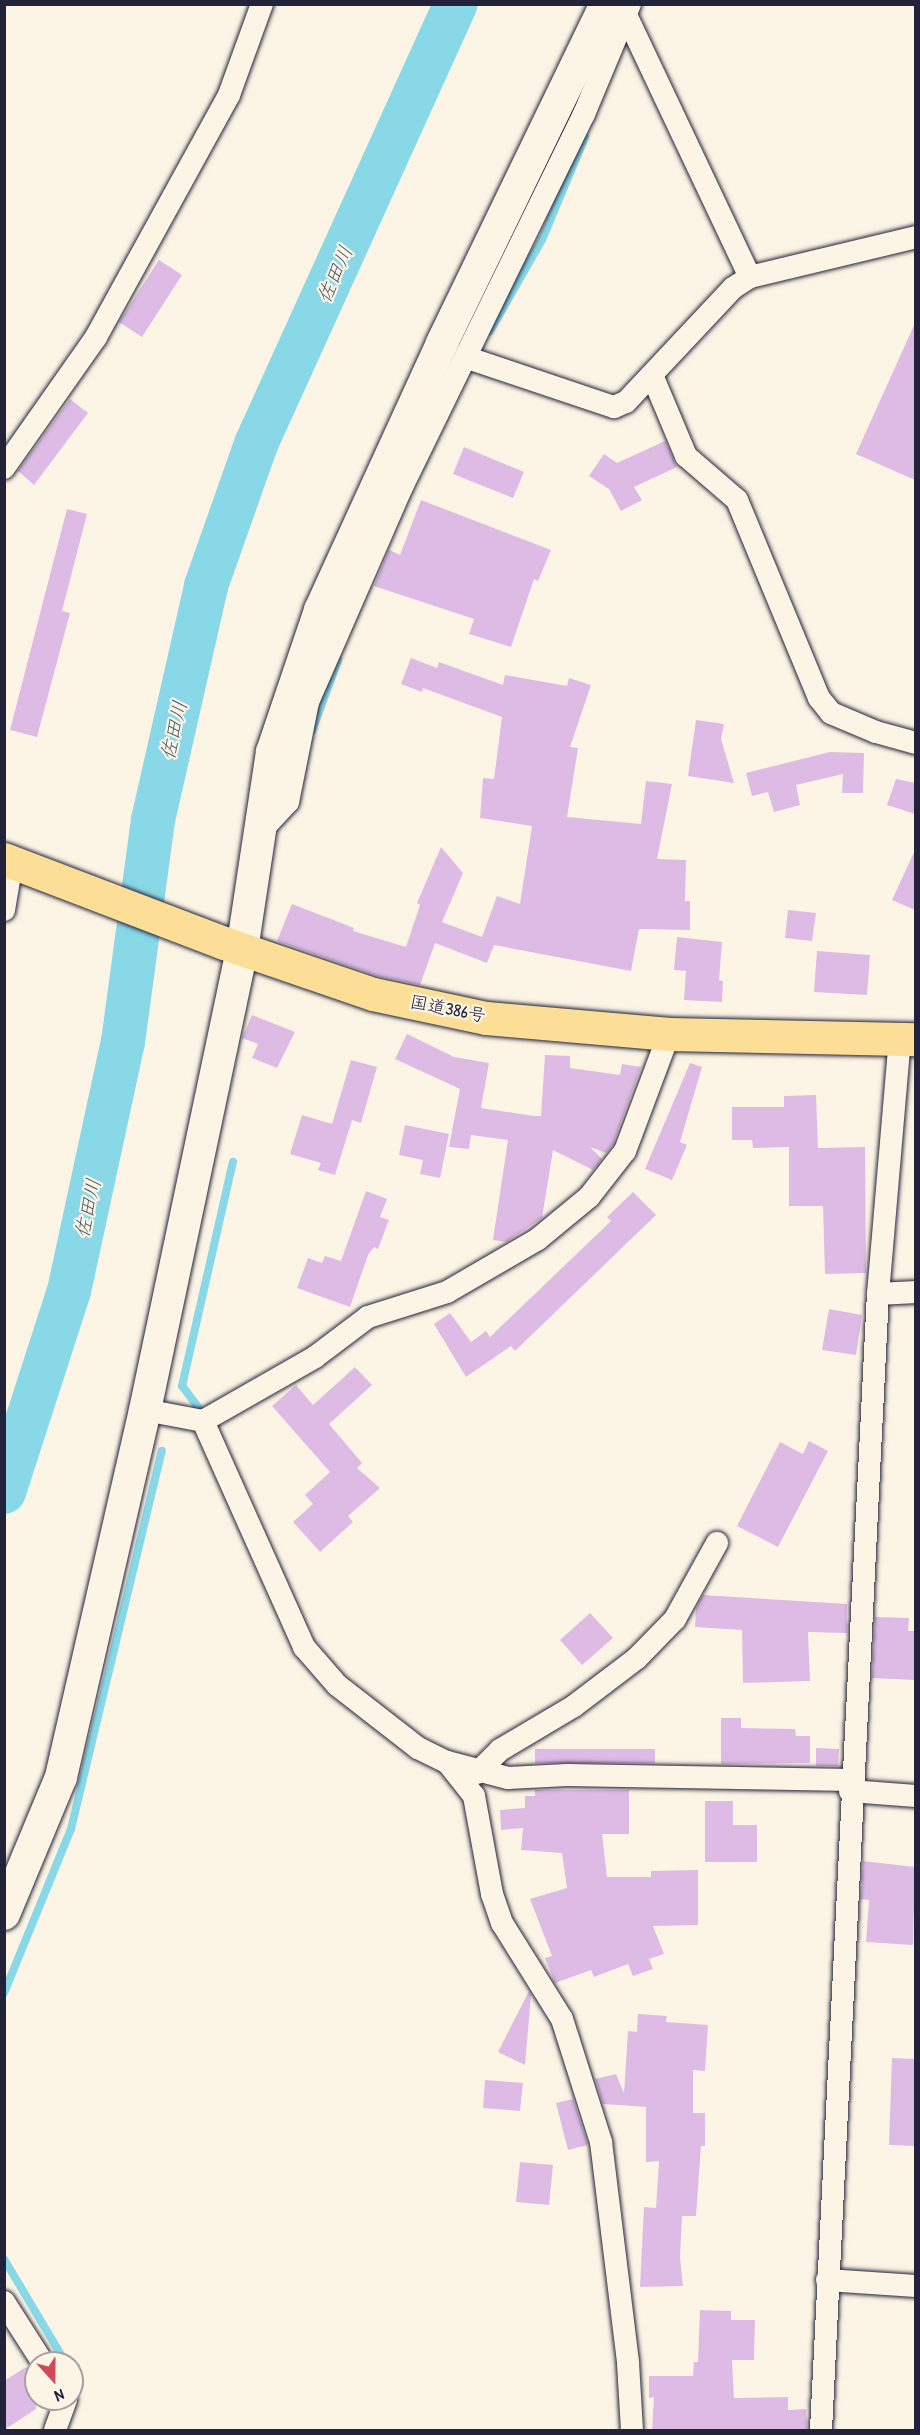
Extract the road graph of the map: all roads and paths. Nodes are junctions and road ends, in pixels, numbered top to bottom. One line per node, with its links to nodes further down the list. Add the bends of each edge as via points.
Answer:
1 (262, 4): 7 (street, via 229,95 96,337)
2 (622, 10): 4 (street); 5 (street, via 584,114); 9 (street, via 442,343 321,610 272,752)
3 (915, 237): 4 (street)
4 (750, 276): 6 (street, via 732,288)
5 (475, 360): 6 (street, via 614,407 626,402); 9 (street, via 402,487 308,702 288,802)
6 (652, 375): 8 (street, via 686,456 737,500 819,698 831,713 876,732)
7 (4, 468)
8 (915, 742)
9 (259, 833): 12 (street)
10 (8, 861): 11 (street); 12 (highway, 国道386号)
11 (4, 910)
12 (233, 947): 13 (highway, 国道386号, via 373,994 486,1018); 17 (street)
13 (669, 1034): 14 (highway, 国道386号); 18 (street, via 625,1151 589,1197 538,1239 447,1292 368,1317 315,1357)
14 (908, 1039): 16 (street)
15 (915, 1292): 16 (street)
16 (878, 1294): 22 (street)
17 (145, 1410): 18 (street); 24 (street, via 61,1777)
18 (203, 1421): 20 (street, via 303,1647 338,1685 390,1729)
19 (717, 1543): 21 (street, via 675,1619 637,1658 565,1712 500,1750)
20 (447, 1762): 21 (street); 31 (street, via 474,1796 492,1894 502,1923 562,2019 601,2142 628,2363)
21 (477, 1773): 22 (street, via 508,1778 567,1775)
22 (850, 1786): 23 (street); 25 (street)
23 (915, 1796)
24 (4, 1914)
25 (827, 2280): 26 (street); 32 (street)
26 (915, 2286)
27 (4, 2302): 28 (street)
28 (35, 2351)
29 (62, 2411): 30 (street)
30 (55, 2430)
31 (632, 2430)
32 (821, 2430)

